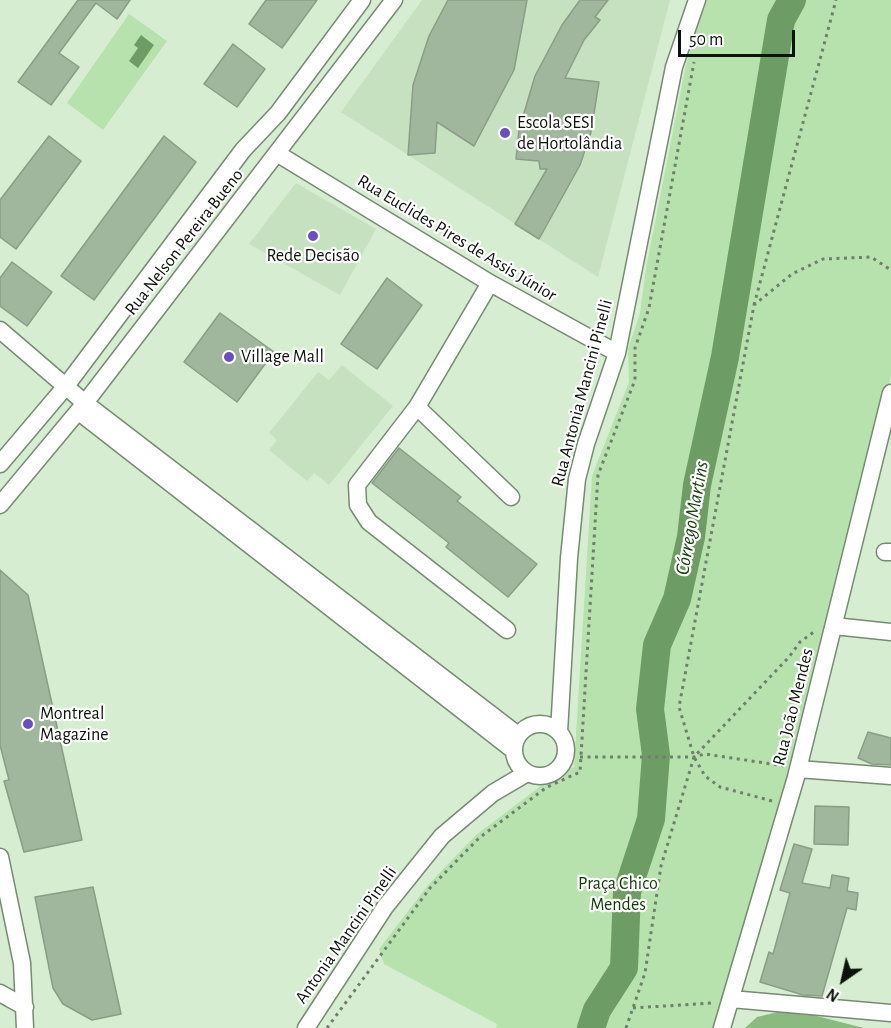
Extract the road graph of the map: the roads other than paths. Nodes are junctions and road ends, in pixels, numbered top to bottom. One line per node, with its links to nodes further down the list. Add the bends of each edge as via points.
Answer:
1 (362, 0): 8 (street, Rua Nelson Pereira Bueno, via 278,113 243,150)
2 (394, 0): 4 (street, Rua Nelson Pereira Bueno)
3 (697, 0): 7 (street, Rua Antonia Mancini Pinelli, via 674,67)
4 (278, 154): 5 (street, Rua Euclides Pires de Assis Júnior); 10 (street, Rua Nelson Pereira Bueno)
5 (490, 284): 7 (street, Rua Euclides Pires de Assis Júnior); 11 (street)
6 (0, 330): 8 (street)
7 (617, 353): 18 (street, Rua Antonia Mancini Pinelli, via 577,479)
8 (66, 386): 10 (street); 12 (street, Rua Nelson Pereira Bueno)
9 (891, 393): 15 (street, Rua João Mendes)
10 (82, 407): 14 (street, Rua Nelson Pereira Bueno); 19 (street)
11 (417, 407): 13 (street); 16 (street, via 357,485 358,505 369,522)
12 (0, 464)
13 (511, 497)
14 (0, 505)
15 (834, 626): 17 (street); 20 (street, Rua João Mendes)
16 (507, 630)
17 (891, 632)
18 (559, 732): 19 (street, via 539,724 524,729); 21 (street, via 566,751 560,767 544,776)
19 (516, 743): 21 (street, via 520,767)
20 (798, 769): 22 (street); 25 (street, Rua João Mendes)
21 (527, 773): 29 (street, Antonia Mancini Pinelli, via 493,793 442,836 385,907)
22 (891, 776)
23 (0, 857): 26 (street, via 22,963)
24 (0, 993): 26 (street)
25 (727, 1001): 27 (street); 30 (street, Rua João Mendes)
26 (25, 1007): 28 (street)
27 (891, 1013)
28 (25, 1028)
29 (306, 1028)
30 (722, 1028)

